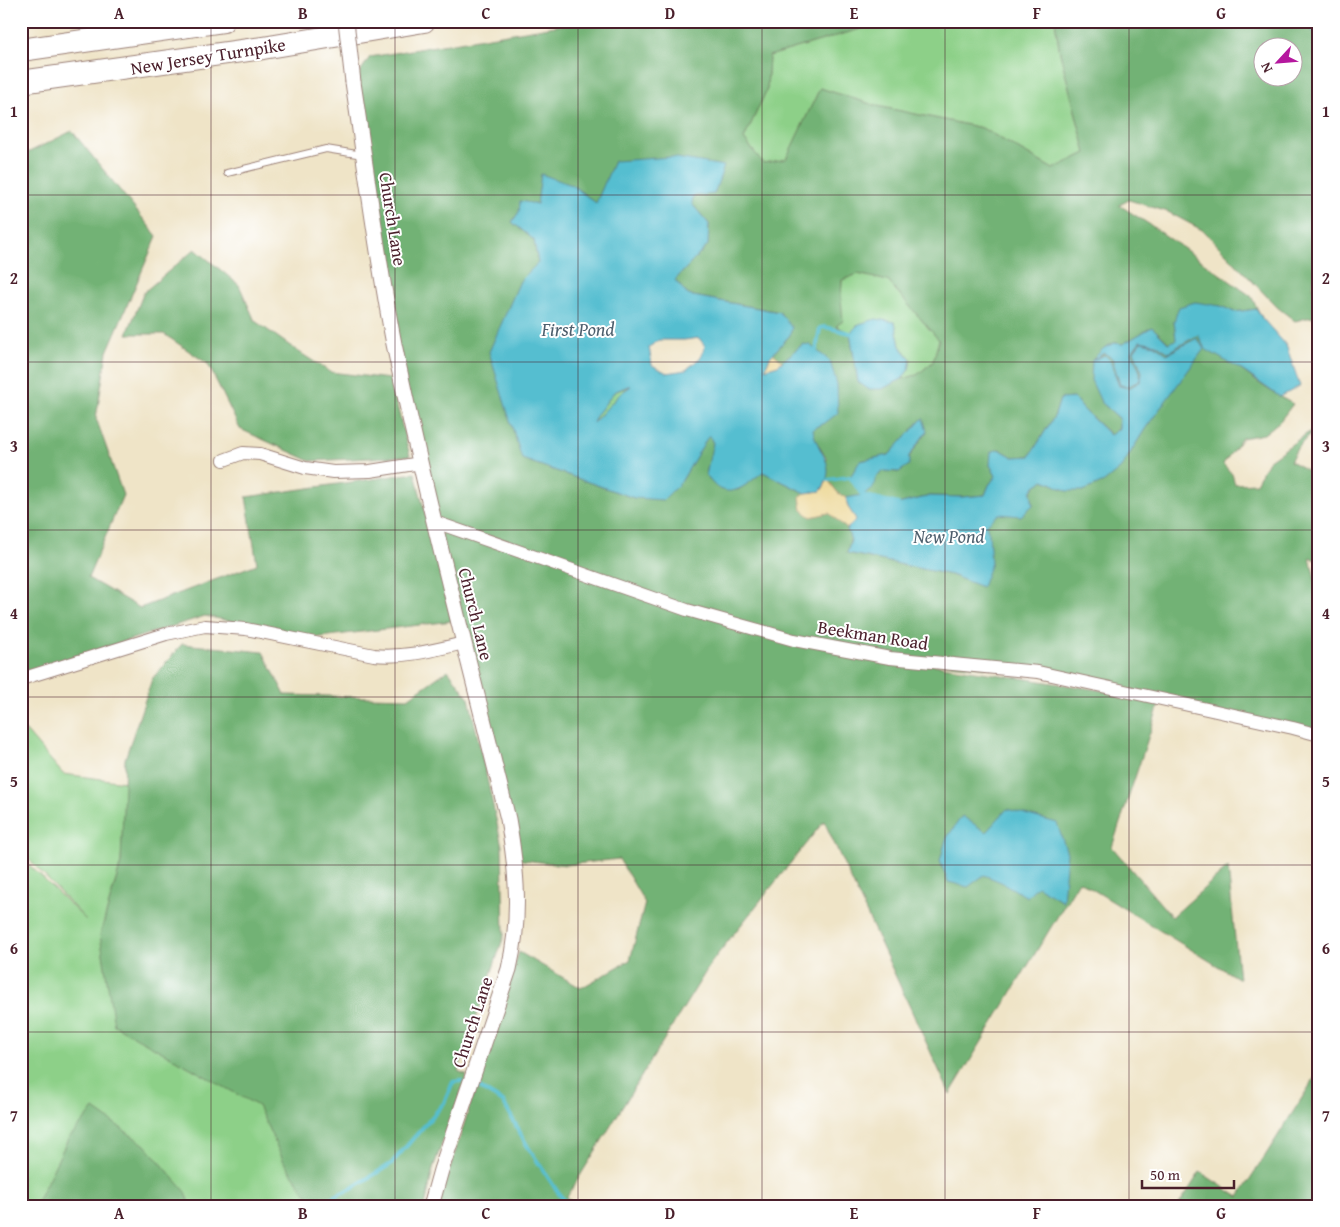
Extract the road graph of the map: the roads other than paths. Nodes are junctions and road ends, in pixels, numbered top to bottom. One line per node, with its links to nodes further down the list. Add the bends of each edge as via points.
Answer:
1 (223, 21): 4 (highway, New Jersey Turnpike)
2 (346, 21): 6 (street, Church Lane, bridge)
3 (424, 21): 5 (highway, New Jersey Turnpike, via 263,48)
4 (21, 50)
5 (21, 82)
6 (364, 155): 7 (lane, via 326,150); 9 (street, Church Lane, via 394,342)
7 (226, 172)
8 (224, 460): 9 (street, via 243,453 260,454 305,468 333,472 370,471)
9 (421, 463): 10 (street, Church Lane)
10 (435, 522): 11 (street, Church Lane); 13 (street, Beekman Road, via 687,610 794,640 890,658 1038,672)
11 (464, 643): 12 (street, via 392,657 246,629 205,626 166,634); 14 (street, Church Lane, via 508,819 515,859 517,911 515,945 509,969)
12 (21, 679)
13 (1319, 735)
14 (431, 1206)

